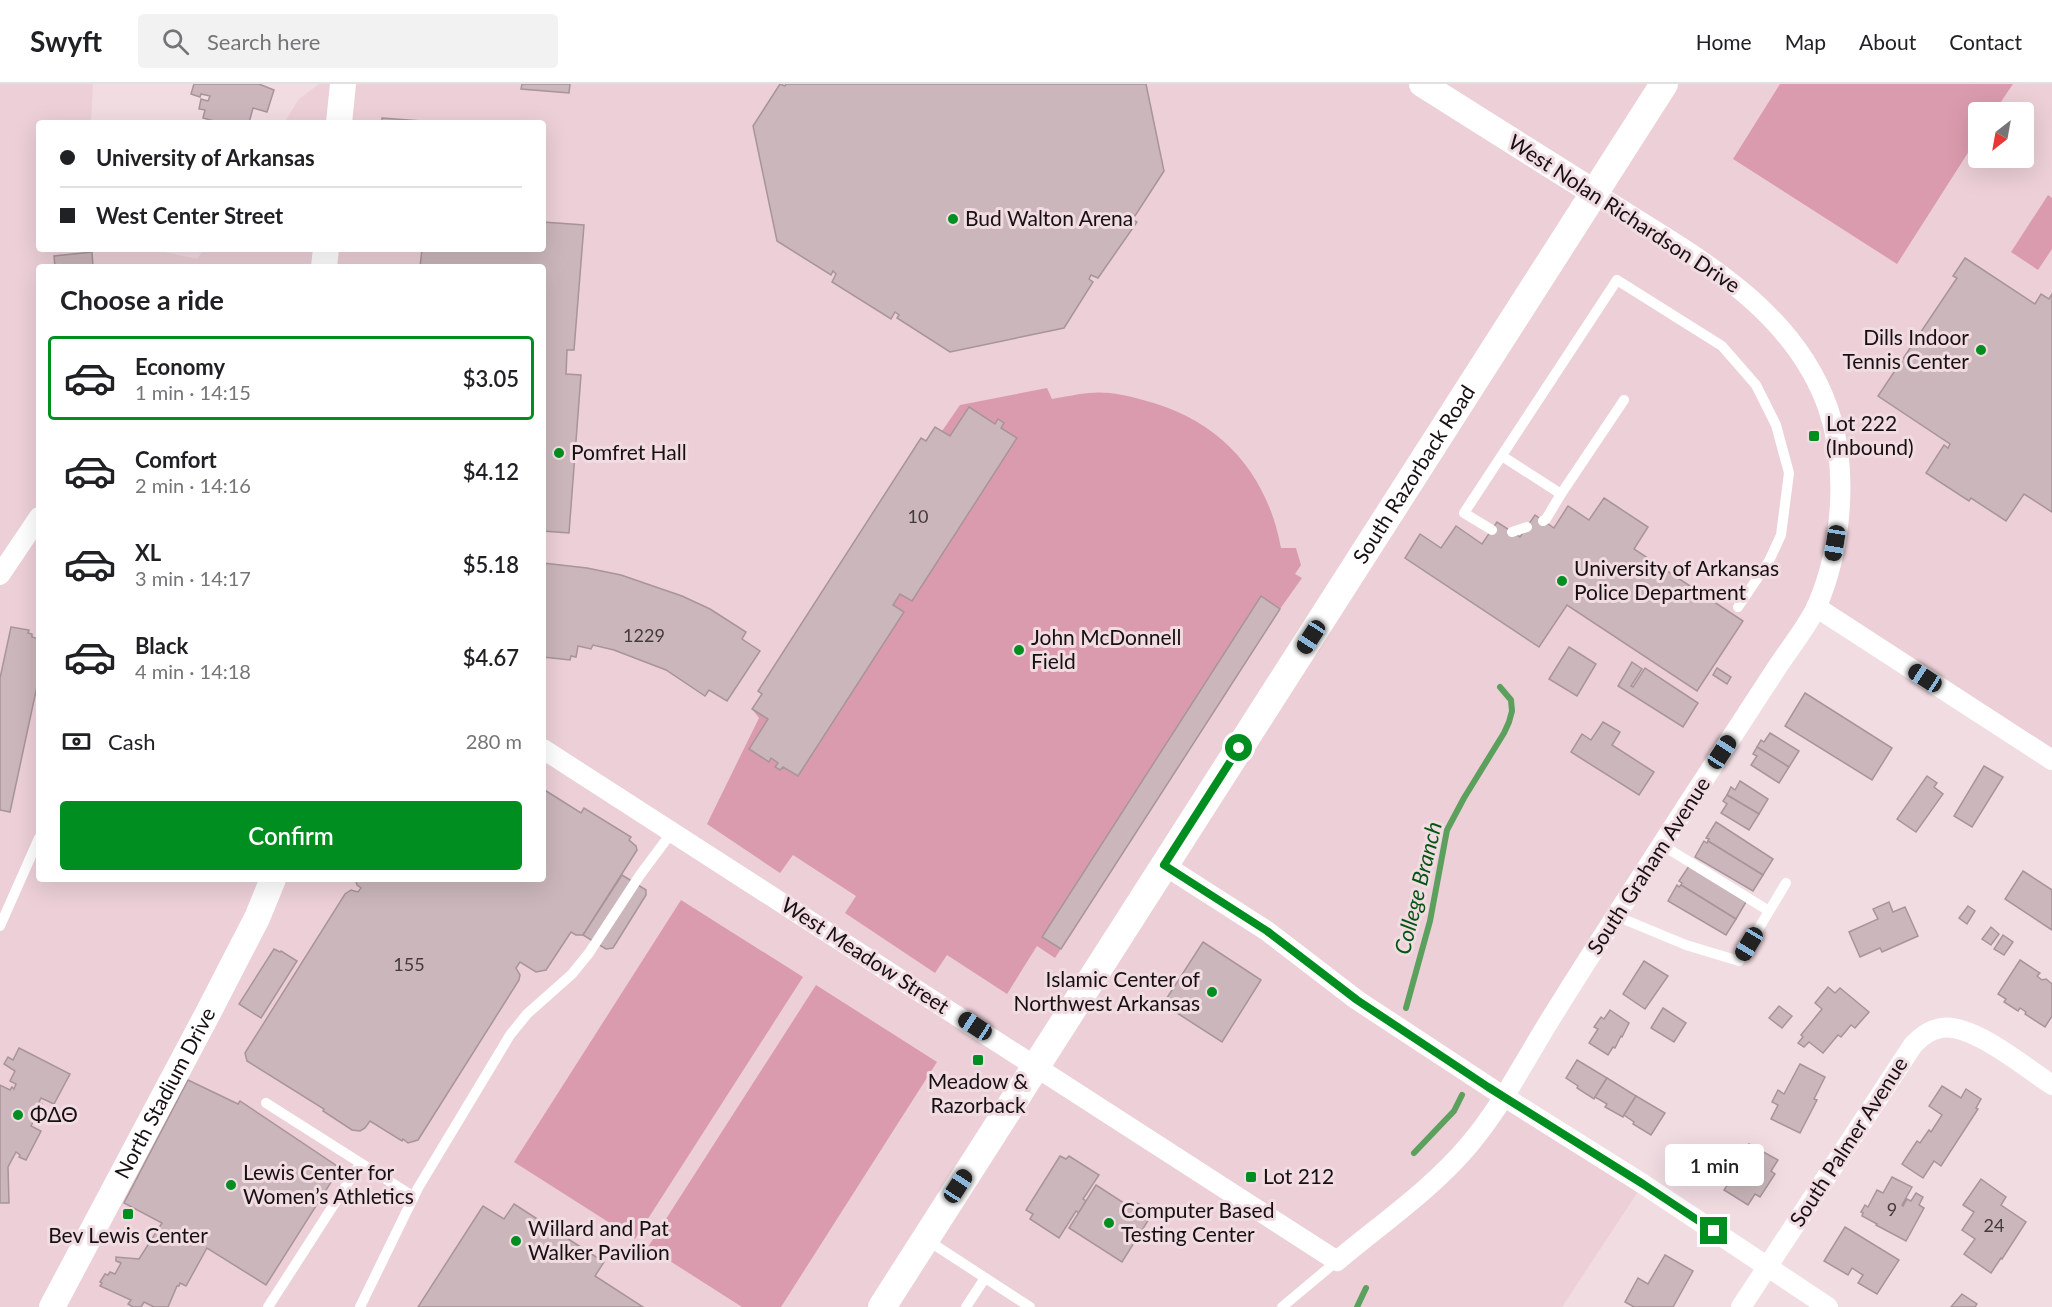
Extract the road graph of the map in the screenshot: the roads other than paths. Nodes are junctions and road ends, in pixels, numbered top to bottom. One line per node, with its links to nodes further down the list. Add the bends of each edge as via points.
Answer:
1 (343, 84): 4 (street)
2 (1422, 84): 5 (street, West Nolan Richardson Drive)
3 (1664, 84): 5 (main road, South Razorback Road)
4 (339, 120)
5 (1595, 193): 16 (street, West Nolan Richardson Drive, via 1738,286 1780,326 1810,368 1828,409 1840,462 1837,530); 22 (main road, South Razorback Road)
6 (1624, 400): 8 (lane)
7 (1502, 456): 8 (lane); 12 (lane, via 1464,513); 15 (lane, via 1617,280 1713,340 1756,385 1776,425 1789,472 1781,535 1769,561)
8 (1561, 494): 9 (lane)
9 (1543, 520)
10 (36, 521): 14 (street)
11 (1527, 527): 13 (lane)
12 (1492, 530)
13 (1512, 532)
14 (0, 575)
15 (1738, 607)
16 (1816, 607): 18 (street); 21 (street, South Graham Avenue)
17 (546, 751): 19 (street, West Meadow Street)
18 (2052, 760)
19 (672, 831): 28 (street, West Meadow Street); 33 (lane, via 589,953 510,1035)
20 (36, 845): 27 (lane)
21 (1662, 845): 25 (lane); 26 (street, South Graham Avenue)
22 (1164, 865): 28 (main road, South Razorback Road); 30 (street, via 1267,931 1357,1000)
23 (272, 882): 38 (street, North Stadium Drive, via 212,1006)
24 (1786, 884): 25 (lane)
25 (1769, 911): 26 (lane, via 1739,961 1686,945)
26 (1616, 916): 30 (street, South Graham Avenue)
27 (0, 926)
28 (1036, 1065): 34 (main road, South Razorback Road); 35 (street, West Meadow Street)
29 (2052, 1084): 36 (street, South Palmer Avenue, via 1973,1033 1957,1027 1926,1033 1913,1045)
30 (1503, 1096): 35 (street, South Graham Avenue, via 1490,1119 1445,1170); 36 (street)
31 (266, 1103): 32 (lane)
32 (360, 1164): 33 (lane); 39 (lane)
33 (414, 1197): 40 (lane)
34 (924, 1238): 37 (lane); 41 (main road, South Razorback Road)
35 (1337, 1261): 44 (lane)
36 (1767, 1266): 45 (street, South Palmer Avenue); 46 (street)
37 (985, 1278): 42 (lane); 43 (lane)
38 (52, 1307)
39 (268, 1307)
40 (360, 1307)
41 (882, 1307)
42 (966, 1307)
43 (1030, 1307)
44 (1282, 1307)
45 (1741, 1307)
46 (1828, 1307)

